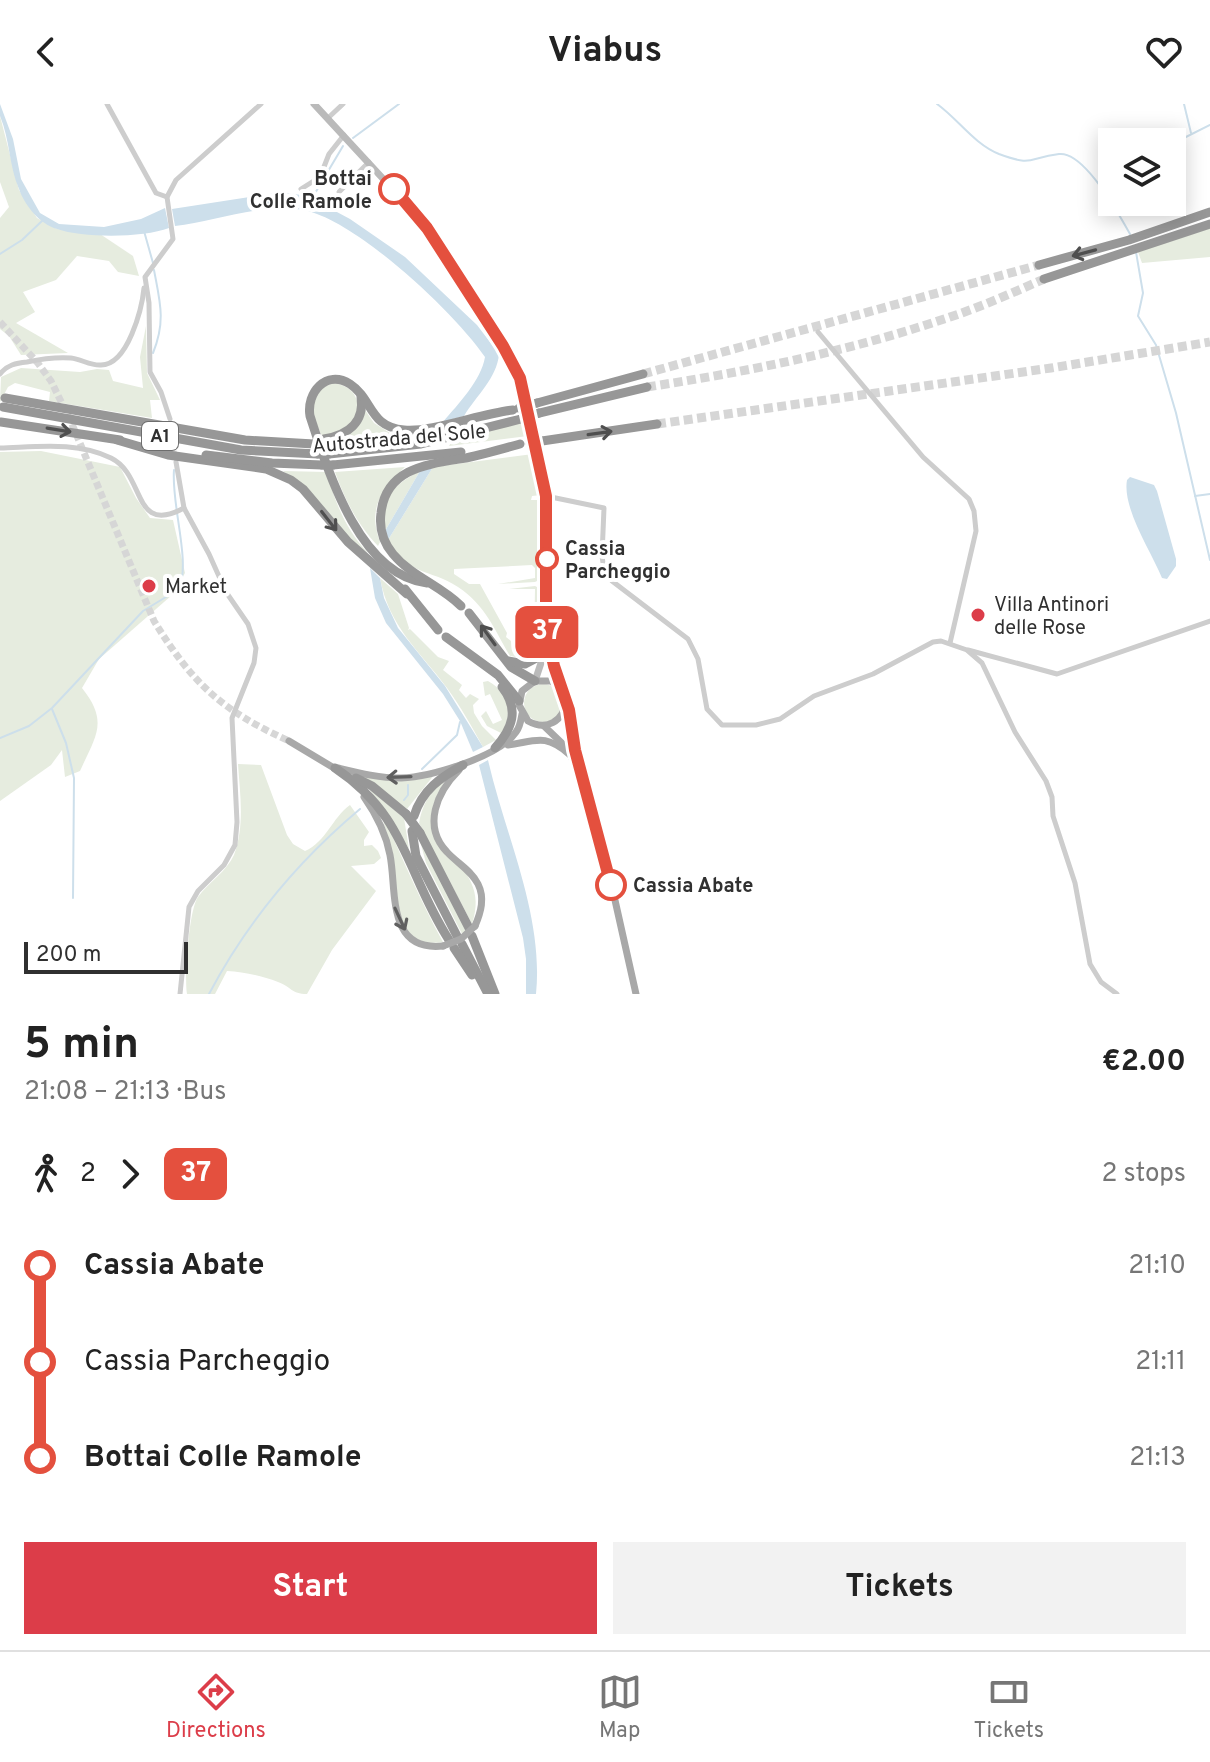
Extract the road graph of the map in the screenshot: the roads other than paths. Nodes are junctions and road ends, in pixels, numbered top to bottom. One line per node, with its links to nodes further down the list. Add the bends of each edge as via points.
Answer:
1 (107, 104): 10 (street, via 156,193)
2 (261, 104): 10 (street, via 176,180)
3 (314, 104): 5 (main road)
4 (343, 104): 5 (street)
5 (328, 118): 6 (main road)
6 (344, 135): 7 (main road); 8 (street, via 317,181)
7 (369, 162): 9 (street); 33 (main road, via 427,228 515,365)
8 (301, 189)
9 (339, 192)
10 (167, 197): 16 (street, via 173,239)
11 (1210, 212): 13 (highway)
12 (1210, 224): 13 (highway)
13 (1133, 244): 14 (highway, one-way to 14); 15 (highway)
14 (1039, 265)
15 (1044, 279)
16 (145, 283): 18 (street, via 135,327 107,364 37,360 15,364); 24 (street, via 150,372)
17 (818, 332): 42 (street, via 923,457 969,499 976,531)
18 (0, 374)
19 (643, 374): 22 (highway, Autostrada del Sole / A1)
20 (647, 387): 22 (highway, Autostrada del Sole / A1)
21 (360, 394): 27 (highway, via 389,427); 29 (highway, via 362,412 355,425); 35 (highway, via 345,381 326,381 313,391 308,407 343,507)
22 (538, 408): 23 (highway, Autostrada del Sole / A1, bridge)
23 (518, 412): 27 (highway); 29 (highway, Autostrada del Sole / A1, via 465,434 421,444)
24 (170, 419)
25 (1, 422): 28 (highway, Autostrada del Sole / A1, one-way to 28)
26 (657, 424): 31 (highway, Autostrada del Sole / A1, one-way to 26, bridge)
27 (434, 429): 29 (highway, Autostrada del Sole / A1)
28 (117, 440): 31 (highway, Autostrada del Sole / A1, bridge, via 242,460 322,465); 37 (highway, one-way to 37, via 168,455 281,475 303,489 330,524)
29 (321, 446): 29 (highway, Autostrada del Sole / A1, via 245,440 4,402 241,450)
30 (0, 448): 34 (street, via 51,445 100,453 122,465 153,515)
31 (446, 457): 36 (highway, via 394,482 381,508 386,545 407,570)
32 (176, 462): 34 (street)
33 (546, 496): 39 (main road); 42 (street, via 604,508 604,570 688,639 698,659 707,709 722,725 780,719 814,696 873,674 933,642)
34 (184, 508): 64 (street, via 256,648 232,718 235,845 189,907)
35 (399, 576): 36 (highway); 37 (highway)
36 (427, 583): 45 (highway, one-way to 36, via 465,609)
37 (407, 594): 40 (highway)
38 (1210, 621): 43 (street, via 1057,674)
39 (546, 629): 44 (main road); 48 (main road)
40 (438, 630)
41 (446, 637): 46 (highway)
42 (950, 643): 43 (street)
43 (967, 650): 68 (street, via 982,663 1046,781 1075,883 1090,964)
44 (544, 654): 45 (highway, via 525,664); 47 (main road)
45 (505, 659): 47 (highway)
46 (484, 666): 50 (highway); 55 (highway, via 505,690 513,713 510,728)
47 (535, 681): 48 (main road, via 551,681); 50 (main road)
48 (563, 691): 49 (main road)
49 (566, 700): 52 (main road, via 558,721); 59 (main road)
50 (519, 701): 51 (main road)
51 (522, 714): 52 (main road); 55 (main road, via 516,733)
52 (542, 726): 54 (main road); 56 (main road, via 563,742)
53 (289, 741): 58 (main road)
54 (508, 745): 55 (main road); 56 (main road, via 547,740)
55 (495, 748): 57 (main road)
56 (571, 757): 59 (main road)
57 (463, 765): 58 (main road, one-way to 58, via 405,778); 60 (highway, via 431,786); 62 (main road, via 439,796 434,824 445,850 477,883 482,900)
58 (335, 768): 60 (highway, via 372,786); 63 (highway, via 359,784 387,816 423,895); 63 (main road, one-way to 63, via 370,805 384,835 399,922 422,945)
59 (584, 787): 67 (main road)
60 (410, 815): 61 (highway, bridge)
61 (416, 832): 62 (highway); 63 (highway, via 416,856)
62 (472, 930): 63 (main road, bridge); 66 (highway)
63 (453, 943): 65 (highway)
64 (180, 994)
65 (486, 994)
66 (495, 994)
67 (636, 994)
68 (1117, 994)

